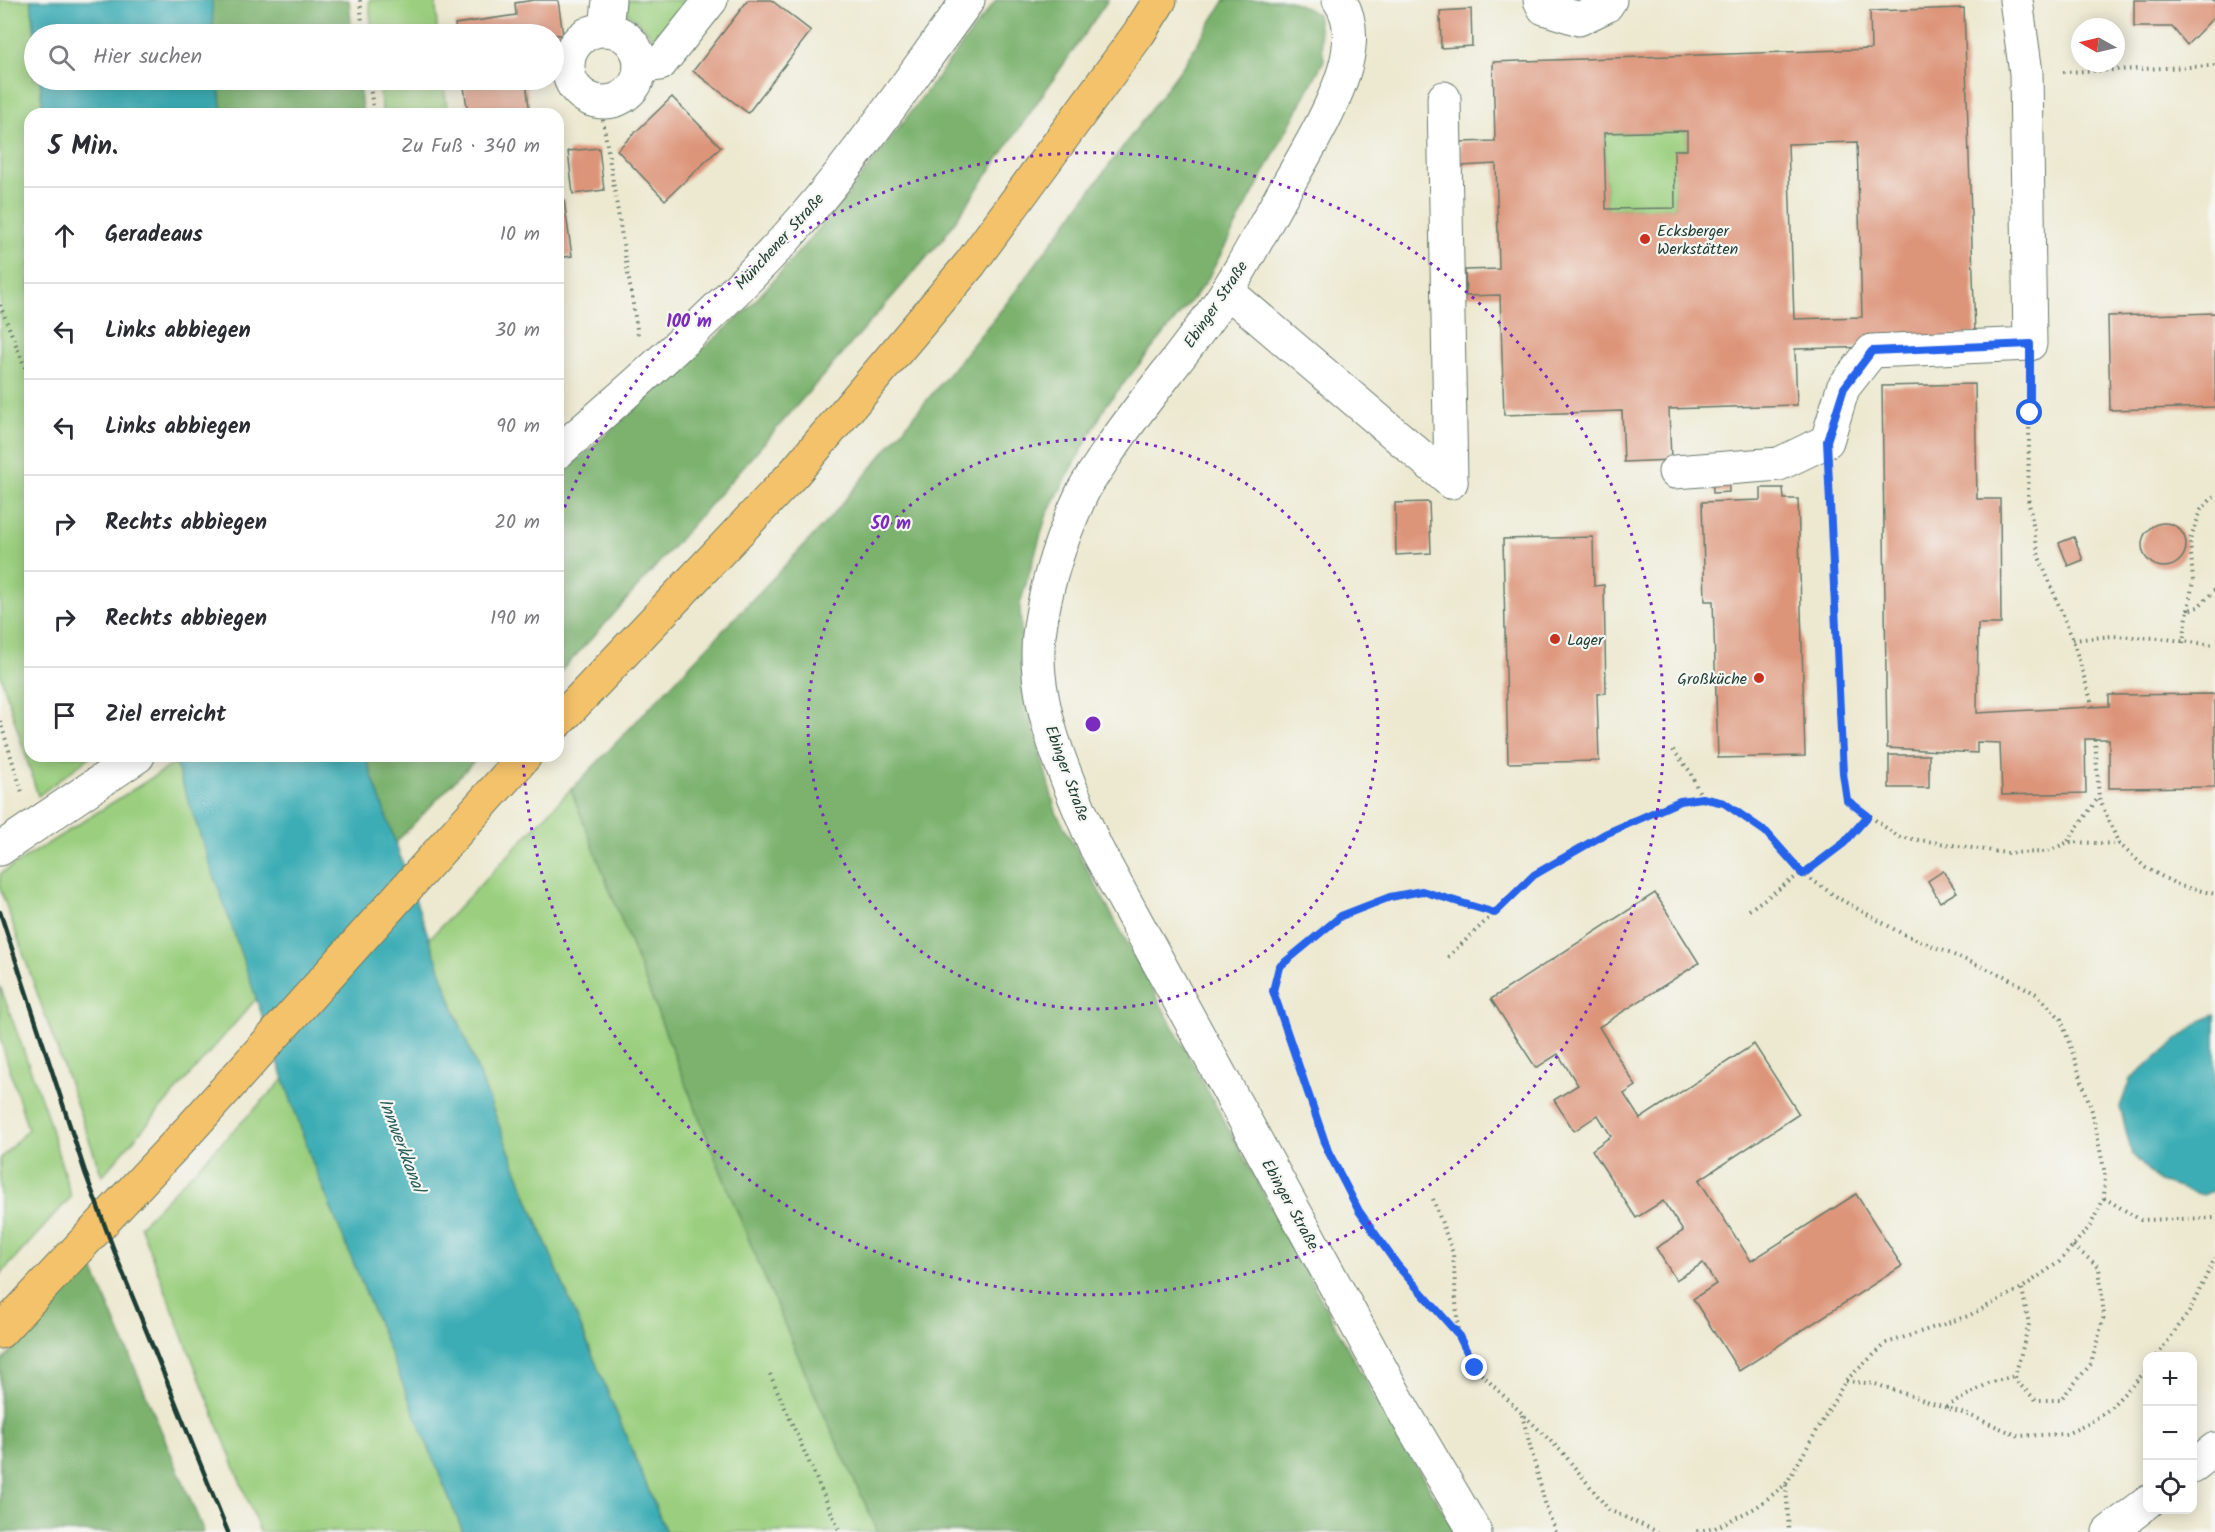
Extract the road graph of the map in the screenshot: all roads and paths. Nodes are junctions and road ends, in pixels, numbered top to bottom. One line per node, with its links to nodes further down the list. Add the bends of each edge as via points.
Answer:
1 (360, 0): 10 (path)
2 (711, 0): 12 (street, via 660,64)
3 (968, 0): 24 (street, Münchener Straße, via 854,156 787,237 695,332)
4 (1160, 0): 33 (main road, via 963,273 795,472)
5 (1540, 0): 6 (street, via 1544,8 1579,20)
6 (1610, 0)
7 (2016, 0): 13 (street)
8 (1346, 2): 18 (street, Ebinger Straße, via 1349,45 1337,88 1302,160)
9 (607, 15): 12 (street, via 616,32 634,46); 16 (street, via 574,46 569,63 572,81 579,91)
10 (362, 24)
11 (2215, 66): 13 (path)
12 (640, 67): 16 (street, via 632,89 623,97)
13 (2026, 73): 21 (street)
14 (370, 90): 17 (path)
15 (1444, 98): 18 (street, via 1451,482)
16 (600, 102): 20 (path, via 639,342)
17 (373, 108)
18 (1227, 291): 71 (street, Ebinger Straße, via 1084,489 1045,597 1039,638 1040,682 1069,784 1096,848 1406,1415)
19 (0, 305): 22 (path)
20 (646, 334)
21 (2030, 344): 23 (street, via 1872,351 1844,388); 29 (path, via 2028,498 2039,557)
22 (24, 365)
23 (1827, 441): 25 (street, via 1779,465); 41 (path, via 1843,773 1847,800)
24 (564, 447)
25 (1675, 472)
26 (2215, 495): 28 (path, via 2200,510 2190,540 2193,581)
27 (2215, 590): 28 (path, via 2198,607)
28 (2188, 610): 30 (path)
29 (2073, 640): 30 (path, via 2112,636); 32 (path)
30 (2183, 643): 31 (path)
31 (2215, 645)
32 (2093, 707)
33 (564, 716)
34 (0, 721): 42 (path)
35 (2095, 739): 40 (path)
36 (1673, 750): 39 (path, via 1689,770)
37 (129, 762): 42 (street)
38 (519, 762): 57 (main road, via 191,1128)
39 (1702, 798): 46 (path, via 1724,803 1766,832); 49 (path, via 1680,801 1605,834 1534,875)
40 (2099, 798): 43 (path); 44 (path)
41 (1868, 816): 43 (path, via 1899,837 2006,853 2048,852); 46 (path, via 1844,843)
42 (32, 826): 45 (street)
43 (2068, 842): 44 (path)
44 (2119, 844): 47 (path, via 2146,868 2172,882)
45 (0, 849)
46 (1803, 874): 48 (path); 51 (path, via 1901,933 2004,976 2038,995 2061,1018 2092,1111 2105,1174)
47 (2215, 894)
48 (1749, 910)
49 (1495, 913): 50 (path); 58 (path, via 1422,891 1390,897 1341,916 1279,967 1273,991 1328,1151 1359,1211 1398,1266)
50 (1448, 957)
51 (2104, 1198): 53 (path, via 2140,1220); 54 (path, via 2090,1226)
52 (1433, 1199): 58 (path, via 1453,1253)
53 (2215, 1218)
54 (2073, 1246): 56 (path, via 2059,1262); 62 (path, via 2099,1267 2104,1316 2091,1364 2060,1400 2036,1400)
55 (2215, 1258): 59 (path, via 2189,1312)
56 (2022, 1288): 62 (path, via 2029,1324); 63 (path, via 1968,1316 1887,1343)
57 (0, 1332)
58 (1458, 1334): 65 (path, via 1475,1368)
59 (2160, 1352)
60 (770, 1374): 70 (path)
61 (2143, 1374): 64 (path, via 2108,1410 2066,1434 2019,1436)
62 (2015, 1376): 64 (path, via 1989,1383)
63 (1846, 1380): 64 (path, via 1875,1384); 68 (path)
64 (1946, 1407)
65 (1521, 1412): 72 (path); 73 (path, via 1563,1453 1610,1510)
66 (2215, 1449): 67 (street)
67 (2197, 1464)
68 (1786, 1484): 74 (path, via 1757,1507 1715,1528); 75 (path)
69 (2143, 1506): 76 (street)
70 (840, 1532)
71 (1475, 1532)
72 (1556, 1532)
73 (1658, 1532)
74 (1695, 1532)
75 (1789, 1532)
76 (2109, 1532)

